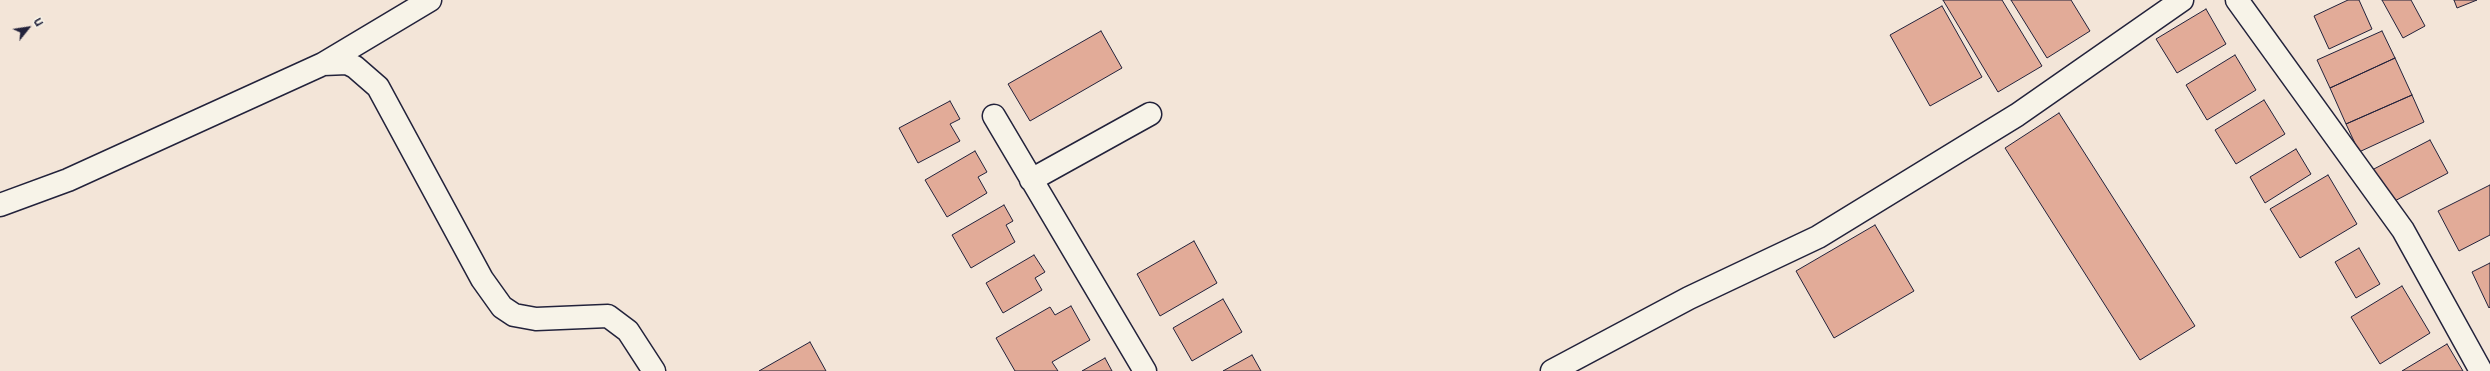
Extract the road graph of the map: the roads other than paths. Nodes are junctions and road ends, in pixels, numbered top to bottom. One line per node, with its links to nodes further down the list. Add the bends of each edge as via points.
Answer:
1 (430, 0): 4 (street)
2 (2182, 0): 11 (street, via 2017,115 1818,236 1689,298)
3 (2237, 0): 12 (street, via 2404,230)
4 (323, 64): 8 (street, via 68,180); 9 (street, via 347,63 378,87 482,279 502,307 514,315 536,319 608,316 628,331)
5 (1150, 114): 7 (street)
6 (994, 116): 7 (street)
7 (1031, 180): 10 (street)
8 (0, 205)
9 (654, 371)
10 (1145, 371)
11 (1552, 371)
12 (2481, 371)

